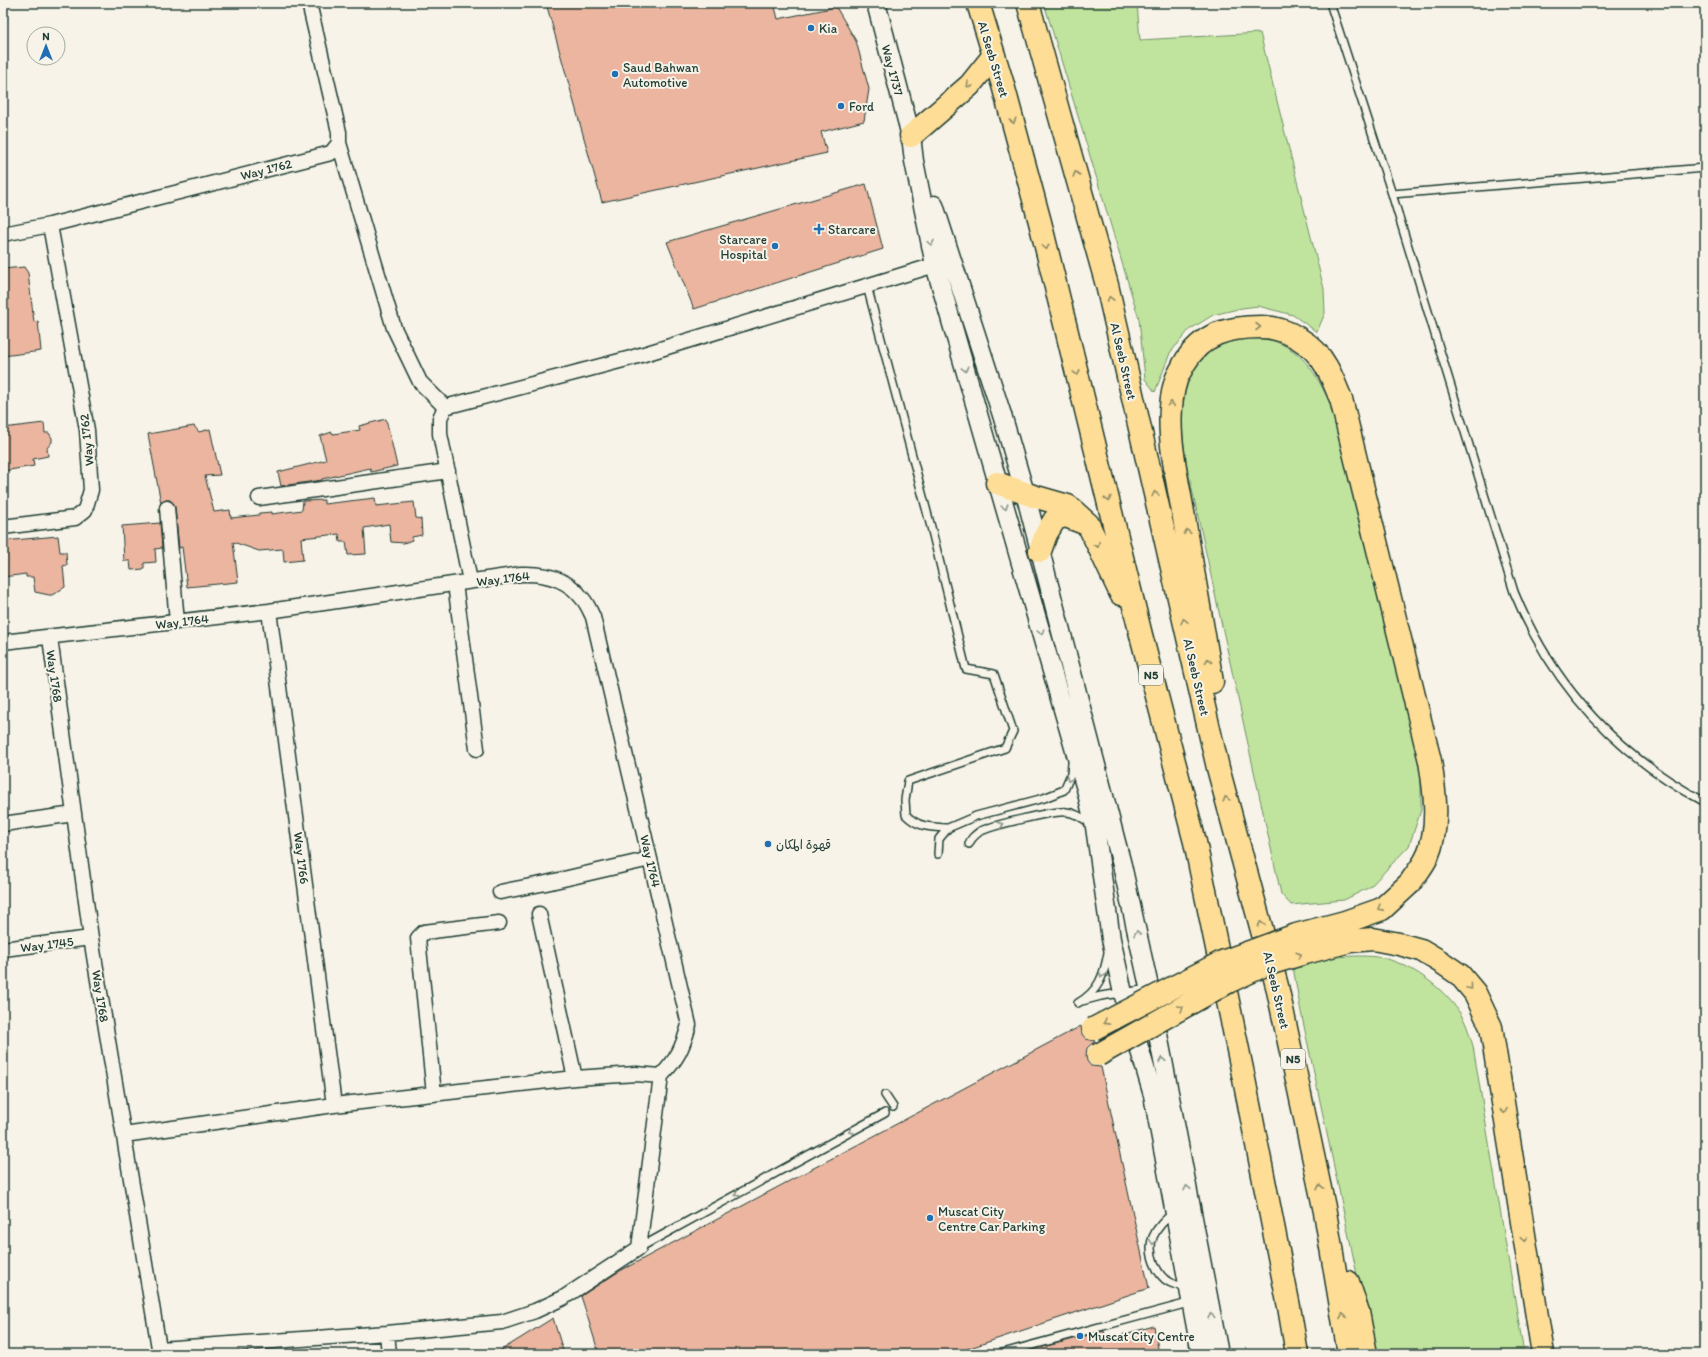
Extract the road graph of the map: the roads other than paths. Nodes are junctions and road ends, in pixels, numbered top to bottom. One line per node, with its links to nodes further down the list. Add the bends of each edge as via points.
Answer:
1 (309, 3): 8 (street)
2 (876, 3): 7 (street, Way 1737)
3 (978, 3): 6 (highway, Al Seeb Street / N5)
4 (1028, 3): 33 (highway, Al Seeb Street / N5, one-way to 4, via 1107,285)
5 (1330, 3): 10 (lane)
6 (994, 55): 7 (highway, one-way to 7, via 970,85); 28 (highway, Al Seeb Street / N5, one-way to 28, via 1040,222)
7 (911, 136): 13 (street, one-way to 13); 18 (street, via 924,164 949,255)
8 (339, 143): 11 (street, Way 1762, via 331,153); 15 (street, via 394,328 420,382)
9 (1705, 168): 10 (lane)
10 (1392, 194): 34 (lane, via 1525,619 1554,670 1612,738 1671,783)
11 (50, 225): 12 (street, Way 1762); 22 (street, Way 1762, via 87,430 91,490 85,510 75,518)
12 (3, 234)
13 (935, 266): 14 (street); 17 (street, one-way to 17)
14 (867, 286): 15 (street, via 631,358); 38 (lane, via 966,668 994,674 1013,731 1005,748 908,781 906,815 914,823)
15 (445, 407): 16 (street, via 440,418 440,429)
16 (448, 471): 19 (street); 24 (street)
17 (997, 483): 18 (highway); 31 (street, one-way to 31)
18 (1025, 493): 21 (highway, via 1068,506); 23 (street)
19 (260, 498)
20 (167, 508): 27 (street)
21 (1088, 524): 23 (highway, via 1066,516 1055,519); 28 (highway, one-way to 28)
22 (3, 527)
23 (1040, 551): 48 (street, one-way to 23, via 1122,865)
24 (470, 582): 25 (street, Way 1764); 41 (street, Way 1764, via 537,574 555,578 582,598 593,617)
25 (455, 584): 26 (street, Way 1764); 32 (street)
26 (269, 611): 27 (street, Way 1764); 56 (street, Way 1766)
27 (178, 622): 29 (street, Way 1764)
28 (1141, 635): 70 (highway, Al Seeb Street / N5, via 1195,842)
29 (50, 638): 30 (street, Way 1764); 35 (street, Way 1768)
30 (3, 642)
31 (1072, 740): 37 (street); 38 (lane, one-way to 38, via 1071,774 1064,790 1044,798 976,816)
32 (477, 749)
33 (1218, 768): 50 (highway, one-way to 50, bridge, via 1222,740 1173,446 1170,404 1176,378 1190,353 1203,341 1220,332 1242,327 1272,327 1295,336 1314,349 1326,365 1341,399 1430,761 1435,792 1433,836 1427,857 1410,883 1382,909 1283,939 1222,962); 61 (highway, Al Seeb Street / N5, one-way to 33, via 1277,986)
34 (1705, 802)
35 (74, 814): 36 (street); 45 (street, Way 1768)
36 (3, 824)
37 (1095, 826): 39 (lane, one-way to 37, via 971,838 980,832 1050,814 1066,812); 46 (street)
38 (948, 828): 40 (lane, via 940,840)
39 (969, 844)
40 (938, 854)
41 (650, 859): 42 (street); 52 (street, Way 1764, via 689,1025 683,1047 675,1061)
42 (500, 892)
43 (539, 914): 53 (street)
44 (499, 923): 54 (street, via 424,932 418,938)
45 (91, 938): 47 (street, Way 1745); 59 (street, Way 1768)
46 (1110, 939): 49 (street); 49 (lane, one-way to 49, via 1105,972 1097,986 1079,1002)
47 (3, 949)
48 (1149, 989): 49 (lane); 63 (street, one-way to 48)
49 (1123, 993): 60 (street, via 1153,1096)
50 (1093, 1029)
51 (1098, 1055): 73 (highway, one-way to 73, bridge, via 1228,982 1266,965 1305,953 1350,941 1373,940 1422,950 1441,962 1460,975 1475,993 1490,1027)
52 (661, 1076): 53 (street, via 636,1074); 62 (street)
53 (575, 1078): 54 (street)
54 (434, 1094): 56 (street)
55 (885, 1096): 57 (lane)
56 (334, 1104): 59 (street)
57 (892, 1107)
58 (885, 1113): 62 (lane, one-way to 62)
59 (124, 1135): 65 (street, Way 1768)
60 (1174, 1212): 63 (street); 63 (lane, one-way to 63, via 1161,1224 1152,1239 1152,1256 1158,1272 1169,1282)
61 (1325, 1212): 71 (highway, Al Seeb Street / N5, one-way to 61); 72 (highway, via 1358,1312)
62 (639, 1248): 64 (street, via 563,1298 535,1311 502,1322)
63 (1197, 1295): 67 (lane); 68 (street); 69 (street, one-way to 63)
64 (387, 1334): 65 (street); 66 (street)
65 (160, 1351)
66 (389, 1354)
67 (998, 1354)
68 (1201, 1354)
69 (1219, 1354)
70 (1297, 1354)
71 (1349, 1354)
72 (1366, 1354)
73 (1543, 1354)

